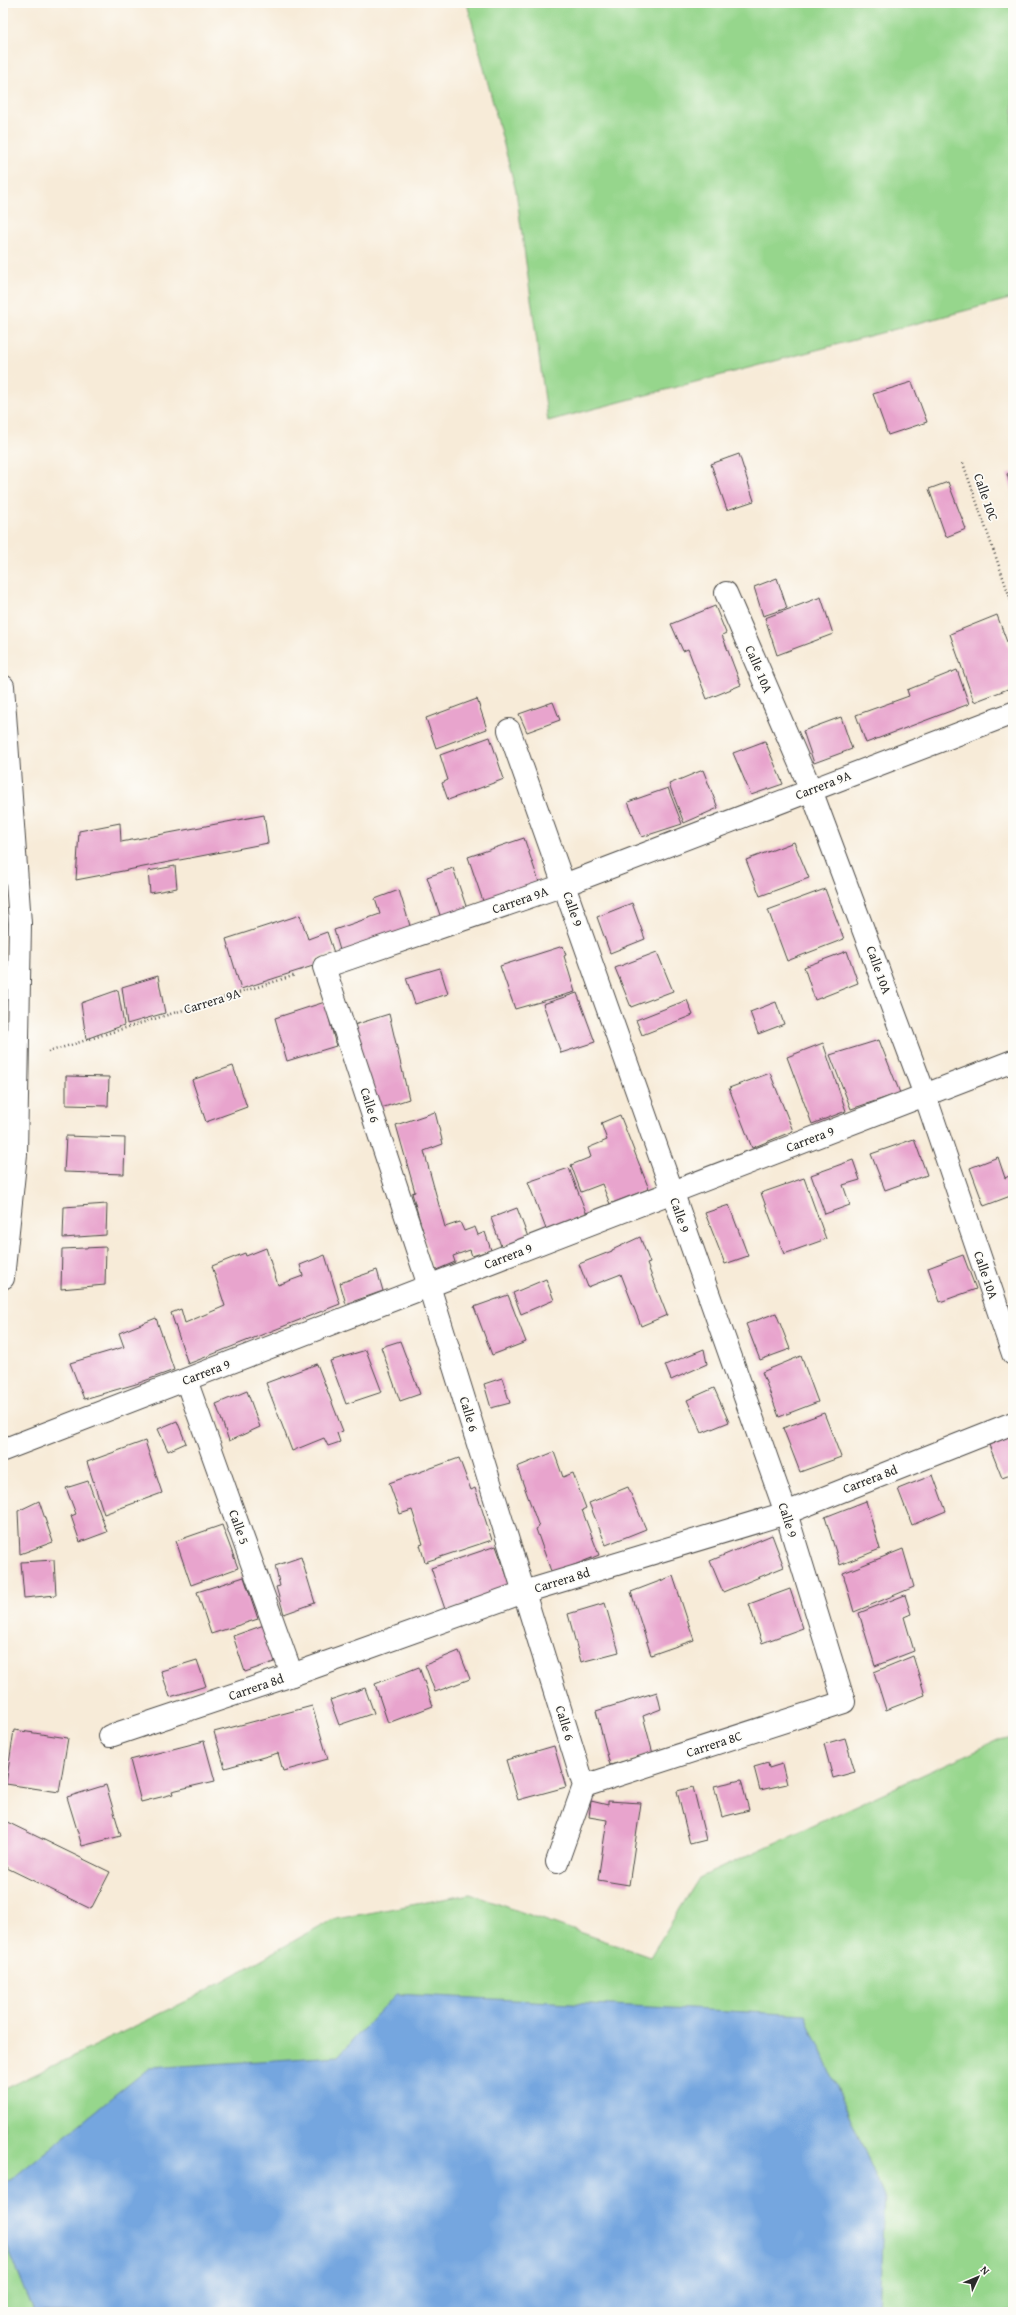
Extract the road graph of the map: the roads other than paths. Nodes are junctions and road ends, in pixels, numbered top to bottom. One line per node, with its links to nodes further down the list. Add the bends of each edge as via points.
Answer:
1 (726, 592): 5 (street, Calle 10A)
2 (3, 686): 11 (street, via 20,923 16,1154)
3 (1013, 713): 5 (street, Carrera 9A)
4 (510, 730): 6 (street, Calle 9)
5 (811, 790): 6 (street, Carrera 9A); 9 (street, Calle 10A)
6 (564, 885): 7 (street, Carrera 9A); 10 (street, Calle 9)
7 (324, 966): 12 (street, Calle 6)
8 (1013, 1061): 9 (street, Carrera 9)
9 (925, 1095): 10 (street, Carrera 9); 13 (street, Calle 10A)
10 (672, 1193): 12 (street, Carrera 9); 17 (street, Calle 9)
11 (3, 1278)
12 (429, 1286): 14 (street, Carrera 9); 18 (street, Calle 6)
13 (1013, 1354)
14 (186, 1380): 16 (street, Carrera 9); 19 (street, Calle 5)
15 (1013, 1423): 17 (street, Carrera 8d)
16 (3, 1450)
17 (786, 1513): 18 (street, Carrera 8d); 20 (street, Calle 9)
18 (524, 1592): 19 (street, Carrera 8d); 22 (street, Calle 6)
19 (292, 1675): 21 (street, Carrera 8d)
20 (844, 1702): 22 (street, Carrera 8C)
21 (110, 1736)
22 (584, 1786): 23 (street)
23 (557, 1862)

